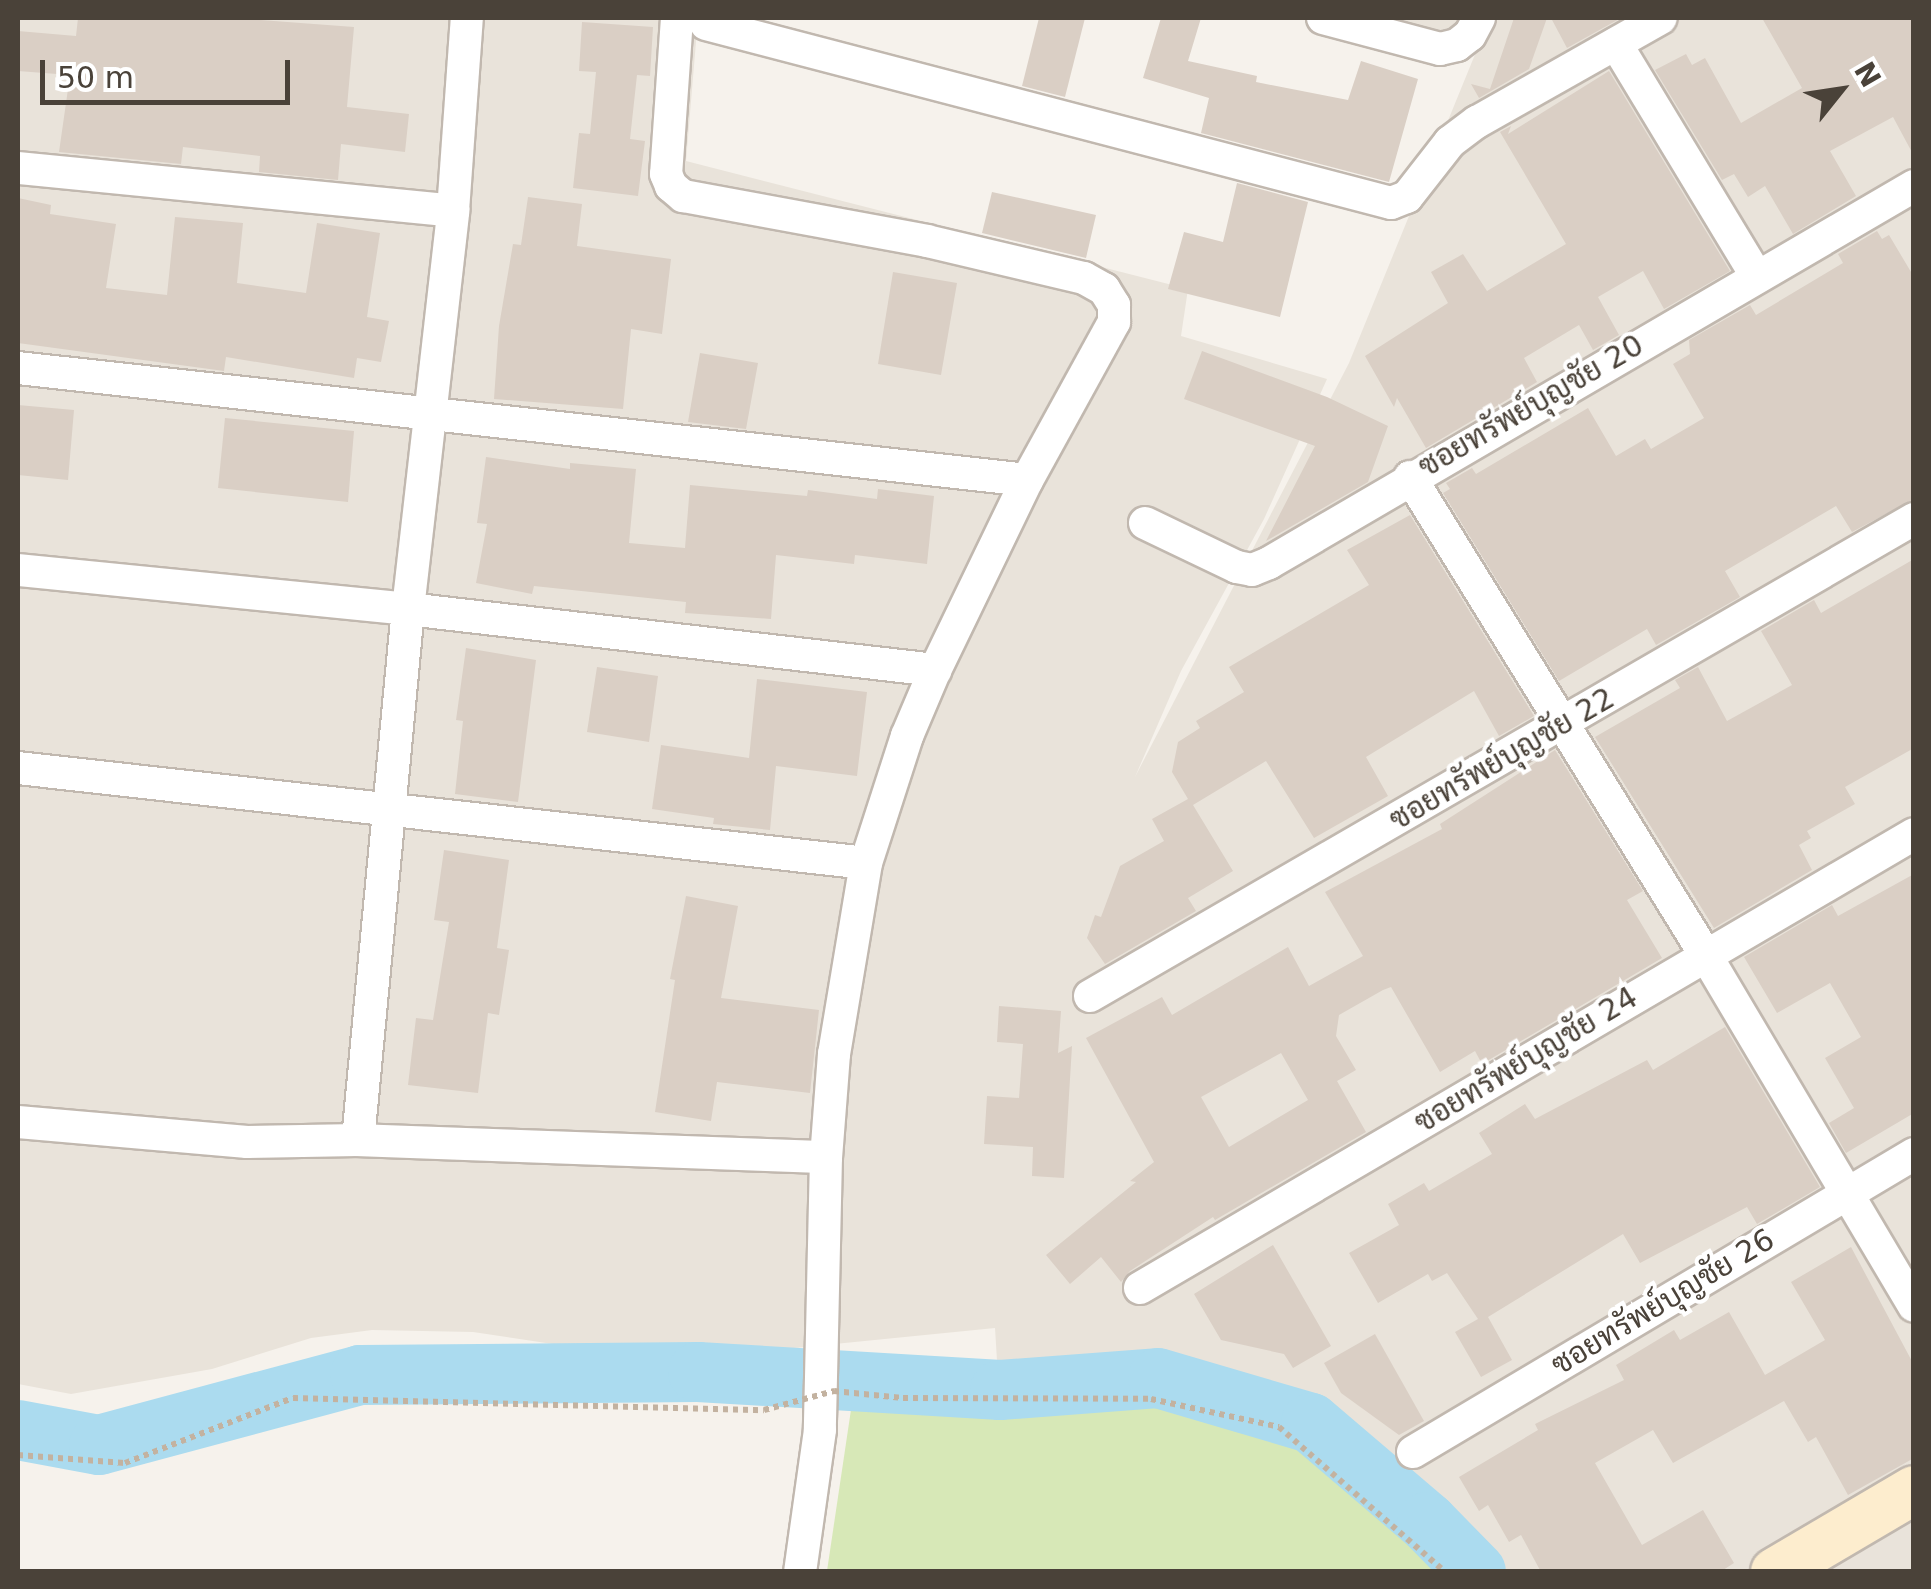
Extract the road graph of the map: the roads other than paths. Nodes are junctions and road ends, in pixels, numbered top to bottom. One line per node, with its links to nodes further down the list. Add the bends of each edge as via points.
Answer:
1 (467, 18): 9 (street)
2 (1323, 18): 3 (street, via 1440,49 1457,46)
3 (1479, 18)
4 (1661, 18): 6 (street)
5 (691, 21): 6 (street, via 1390,202 1408,196 1450,142 1476,122); 14 (street, via 666,174 684,196 927,241 1084,278 1104,290 1114,304 1114,322)
6 (1616, 44): 10 (street)
7 (18, 168): 9 (street)
8 (1914, 186): 10 (street, ซอยทรัพย์บุญชัย 20)
9 (454, 210): 12 (street)
10 (1756, 277): 13 (street, ซอยทรัพย์บุญชัย 20)
11 (18, 368): 12 (street)
12 (433, 412): 14 (street); 18 (street)
13 (1410, 476): 16 (street, ซอยทรัพย์บุญชัย 20, via 1252,570 1216,560); 20 (street)
14 (1027, 480): 19 (street)
15 (1914, 519): 20 (street, ซอยทรัพย์บุญชัย 22)
16 (1145, 523)
17 (18, 570): 18 (street)
18 (408, 608): 19 (street); 22 (street)
19 (935, 670): 24 (street, via 906,736)
20 (1563, 724): 25 (street); 26 (street, ซอยทรัพย์บุญชัย 22)
21 (18, 768): 22 (street)
22 (392, 810): 24 (street); 28 (street)
23 (1914, 834): 25 (street, ซอยทรัพย์บุญชัย 24)
24 (866, 863): 30 (street, via 848,953)
25 (1705, 954): 31 (street); 32 (street, ซอยทรัพย์บุญชัย 24)
26 (1090, 996)
27 (18, 1122): 28 (street, via 247,1142)
28 (358, 1140): 30 (street)
29 (1914, 1154): 31 (street, ซอยทรัพย์บุญชัย 26)
30 (826, 1157): 36 (street, via 820,1430)
31 (1845, 1193): 33 (street); 34 (street, ซอยทรัพย์บุญชัย 26)
32 (1140, 1288)
33 (1914, 1306)
34 (1414, 1452)
35 (1914, 1490): 37 (street)
36 (800, 1572)
37 (1774, 1572)

